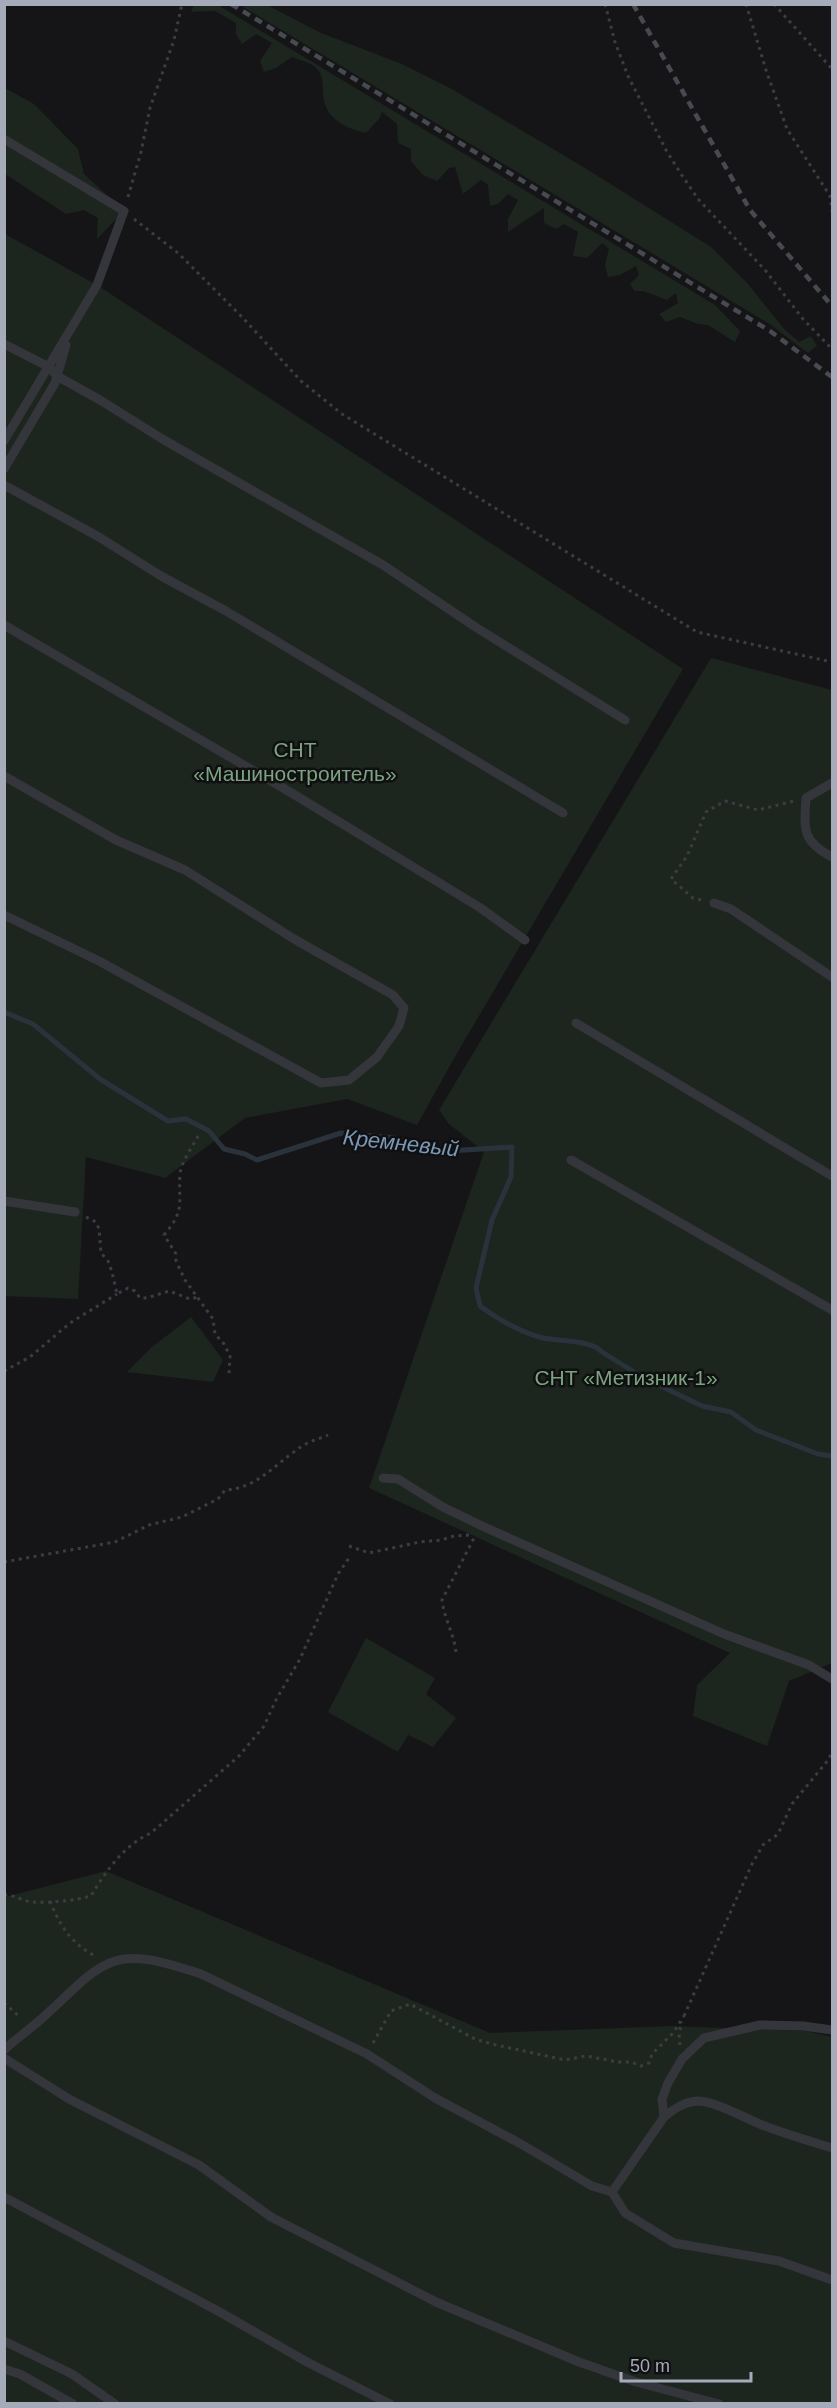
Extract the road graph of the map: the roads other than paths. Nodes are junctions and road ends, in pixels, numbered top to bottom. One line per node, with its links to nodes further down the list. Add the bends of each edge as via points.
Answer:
1 (4, 140): 2 (lane, via 124,211 97,285)
2 (71, 330): 4 (lane); 5 (lane)
3 (4, 344): 4 (lane)
4 (49, 367): 5 (lane); 6 (lane)
5 (57, 376): 7 (lane); 10 (lane, via 383,565)
6 (4, 441)
7 (4, 469)
8 (4, 485): 13 (lane, via 99,537)
9 (4, 626): 17 (lane, via 295,795)
10 (626, 720)
11 (4, 776): 16 (lane, via 116,840 185,870 393,995 404,1008 399,1026 377,1057 349,1080 321,1083 99,961)
12 (832, 783): 14 (lane, via 806,798 805,817 808,837 815,848)
13 (563, 813)
14 (832, 857)
15 (714, 903): 18 (lane, via 731,909)
16 (4, 915)
17 (525, 940)
18 (832, 977)
19 (576, 1023): 21 (lane)
20 (571, 1160): 24 (lane)
21 (832, 1176)
22 (4, 1201): 23 (lane)
23 (75, 1212)
24 (832, 1310)
25 (383, 1478): 26 (lane, via 398,1479 443,1507 724,1634 809,1665)
26 (832, 1679)
27 (832, 2030): 30 (lane, via 760,2025 704,2038 682,2059 662,2098)
28 (4, 2049): 32 (lane, via 109,1963 149,1960 201,1974 367,2054 435,2098 592,2186)
29 (4, 2058): 40 (lane, via 69,2098 199,2165 271,2217 436,2302 579,2362 636,2382)
30 (664, 2117): 31 (lane, via 698,2101); 32 (lane)
31 (832, 2148)
32 (612, 2192): 34 (lane, via 625,2212 674,2243 779,2261)
33 (4, 2197): 39 (lane)
34 (832, 2280)
35 (4, 2341): 38 (lane, via 72,2374)
36 (4, 2368): 37 (lane)
37 (73, 2403)
38 (115, 2403)
39 (390, 2403)
40 (720, 2403)

